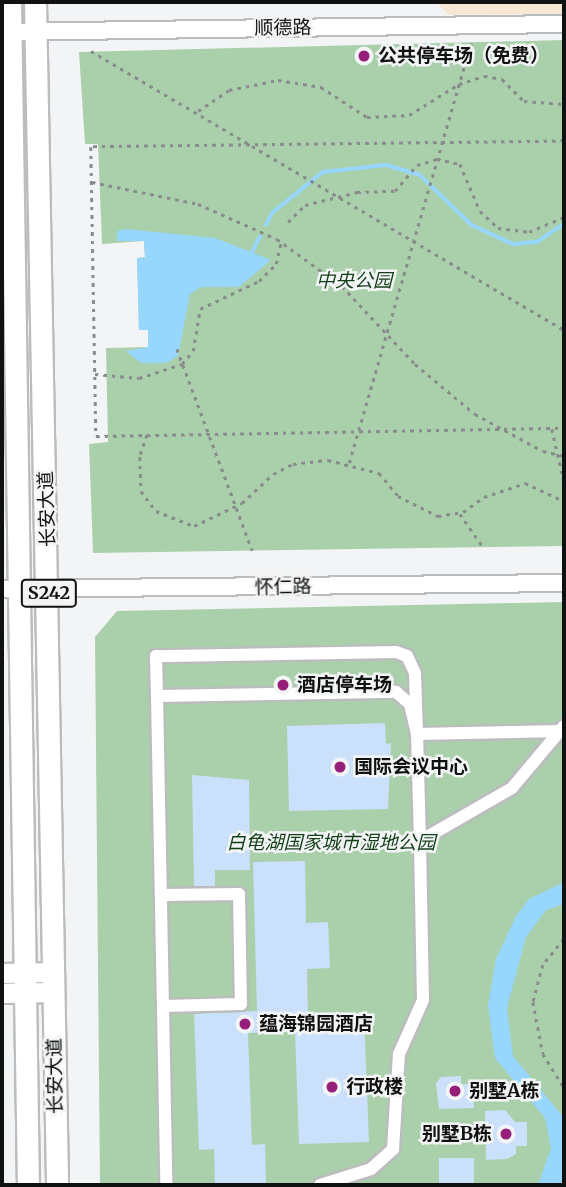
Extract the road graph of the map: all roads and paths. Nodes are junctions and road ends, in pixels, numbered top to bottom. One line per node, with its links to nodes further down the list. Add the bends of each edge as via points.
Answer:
1 (10, 2): 5 (main road, 长安大道 / S242)
2 (35, 2): 4 (main road, 长安大道 / S242)
3 (564, 24): 4 (street, 顺德路)
4 (35, 31): 5 (street, 顺德路); 45 (main road, 长安大道 / S242)
5 (6, 32): 44 (main road, 长安大道 / S242)
6 (471, 42): 8 (path)
7 (91, 51): 10 (path)
8 (459, 84): 9 (path, via 484,76 502,79 524,101); 10 (path, via 397,118 367,117 321,87 278,80 229,90); 12 (path)
9 (564, 104)
10 (198, 111): 13 (path)
11 (564, 141): 12 (path)
12 (443, 142): 13 (path); 14 (path)
13 (252, 144): 15 (path, via 91,147); 17 (path)
14 (438, 159): 17 (path, via 417,165 403,183 384,194); 19 (path, via 460,164 480,211 498,228 529,232); 21 (path)
15 (92, 182): 22 (path, via 198,204); 27 (path)
16 (564, 195): 18 (path)
17 (340, 196): 20 (path, via 305,205); 21 (path)
18 (564, 208)
19 (564, 217)
20 (288, 222)
21 (414, 240): 23 (path); 24 (path)
22 (281, 242): 24 (path, via 342,286); 26 (path, via 276,264 259,281 200,309 193,351)
23 (564, 330)
24 (388, 333): 30 (path, via 445,391); 31 (path)
25 (177, 349): 26 (path)
26 (182, 364): 27 (path, via 139,377); 33 (path)
27 (95, 374): 32 (path, via 96,436)
28 (564, 428): 29 (path)
29 (552, 429): 30 (path); 34 (path)
30 (500, 430): 31 (path); 34 (path)
31 (358, 432): 33 (path); 36 (path)
32 (147, 435): 33 (path); 39 (path, via 139,473 141,491 156,511 194,526)
33 (209, 435): 39 (path)
34 (559, 455): 35 (path); 37 (path)
35 (564, 456)
36 (349, 463): 39 (path, via 293,464); 40 (path, via 379,472 398,496 425,511 438,516)
37 (564, 482)
38 (564, 500): 40 (path, via 525,483 484,497)
39 (236, 506): 42 (path)
40 (460, 514): 41 (path)
41 (483, 547)
42 (252, 550)
43 (564, 583): 45 (street, 怀仁路)
44 (11, 589): 45 (street, 怀仁路); 53 (main road, 长安大道 / S242)
45 (49, 589): 54 (main road, 长安大道 / S242)
46 (157, 696): 48 (street, via 396,692 410,704); 48 (street, via 156,656 402,653 415,673); 50 (street)
47 (563, 729): 48 (street); 49 (street, via 539,762 491,804)
48 (417, 734): 49 (street)
49 (419, 841): 61 (street, via 423,1000 399,1054 393,1149 370,1169)
50 (162, 895): 56 (street); 56 (street, via 239,894 241,977 241,1004)
51 (564, 939): 57 (path, via 543,965 533,1002 543,1054)
52 (2, 972): 53 (main road)
53 (25, 982): 54 (main road); 55 (main road); 58 (main road, 长安大道 / S242)
54 (53, 982): 59 (main road, 长安大道 / S242)
55 (2, 993)
56 (164, 1006): 60 (street)
57 (564, 1088)
58 (28, 1185)
59 (57, 1185)
60 (166, 1185)
61 (320, 1185)

